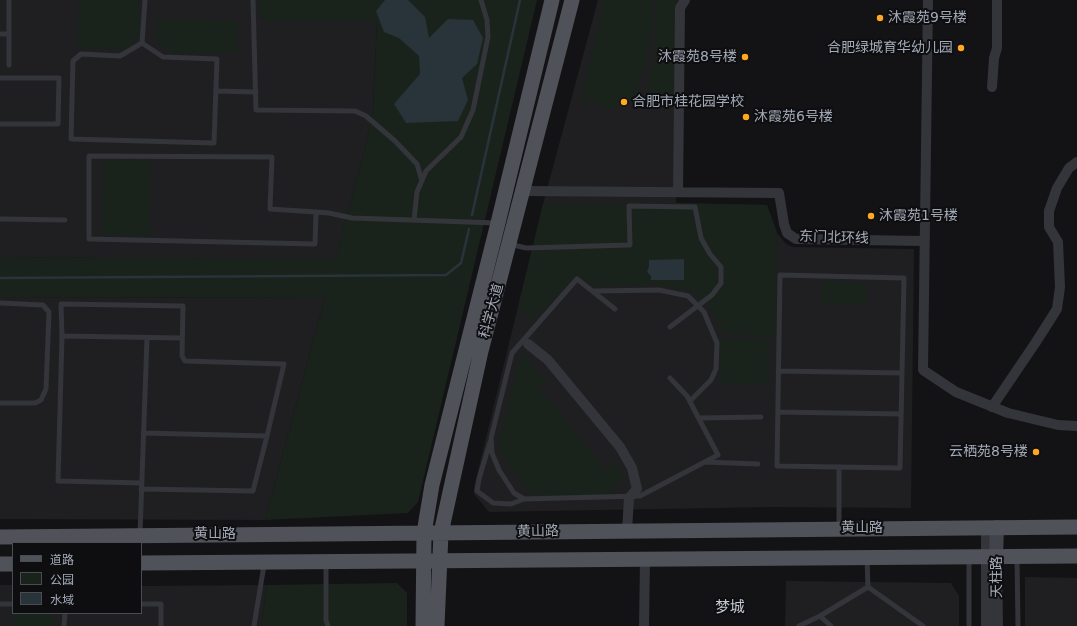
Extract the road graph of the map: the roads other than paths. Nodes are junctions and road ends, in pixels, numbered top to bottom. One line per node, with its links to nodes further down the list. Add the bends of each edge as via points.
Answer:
1 (9, 0): 11 (lane)
2 (145, 0): 12 (lane)
3 (253, 0): 17 (lane)
4 (481, 0): 20 (lane, via 487,20 488,37 473,110 461,137 426,171)
5 (552, 0): 27 (main road, 科学大道)
6 (572, 0): 21 (main road, 科学大道)
7 (685, 0): 22 (street, via 680,8)
8 (928, 0): 28 (street)
9 (996, 0): 15 (street, via 997,48)
10 (0, 34): 11 (lane)
11 (9, 34): 13 (lane)
12 (142, 44): 16 (lane, via 163,57 217,59); 16 (lane, via 120,56 80,54 73,61 71,139 214,143)
13 (9, 65)
14 (0, 78): 18 (lane, via 59,78 58,124)
15 (992, 87)
16 (216, 91): 17 (lane)
17 (256, 92): 20 (lane, via 256,110 355,111 366,116 417,164)
18 (0, 124)
19 (1077, 162): 44 (street, via 1069,168 1057,188 1049,211 1049,227 1058,242 1060,287 1057,309)
20 (422, 181): 26 (lane, via 417,192)
21 (523, 191): 22 (street); 29 (main road, 科学大道)
22 (678, 192): 28 (street, 东门北环线, via 779,193 784,224 788,233 796,239)
23 (316, 212): 23 (lane, via 270,209 272,157 89,156 89,238 315,244); 26 (lane, via 352,218)
24 (0, 219): 25 (lane)
25 (65, 220)
26 (414, 220): 27 (lane)
27 (498, 223): 64 (main road, 科学大道, via 432,485)
28 (924, 241): 44 (street, via 923,370 956,392)
29 (509, 244): 32 (lane, via 526,248 630,245 629,206 695,207 701,238 721,267 722,283 712,295); 65 (main road, 科学大道, via 481,351)
30 (592, 291): 32 (lane, via 659,290 688,296); 33 (lane); 52 (lane, via 577,279 512,353)
31 (0, 303): 43 (lane, via 42,305 49,312 46,389 40,400 35,403)
32 (697, 305): 34 (lane); 42 (lane, via 704,312 717,343 716,369 712,380)
33 (615, 309)
34 (670, 327)
35 (62, 336): 36 (lane); 37 (lane, via 62,304 183,306); 56 (lane, via 58,481)
36 (148, 338): 37 (lane); 50 (lane)
37 (182, 338): 51 (lane, via 182,356 185,361 284,364)
38 (528, 344): 58 (street, via 548,360 620,447 632,468 637,489)
39 (778, 371): 40 (lane); 40 (lane, via 780,275 904,278); 45 (lane)
40 (902, 373): 46 (lane)
41 (670, 378): 42 (lane)
42 (690, 401): 48 (lane)
43 (0, 403)
44 (992, 407): 49 (street, via 1058,425)
45 (778, 412): 46 (lane); 55 (lane, via 777,466)
46 (901, 414): 55 (lane, via 900,468)
47 (761, 417): 48 (lane)
48 (699, 418): 53 (lane, via 718,455)
49 (1077, 426)
50 (143, 433): 51 (lane); 56 (lane)
51 (267, 436): 57 (lane, via 253,491)
52 (492, 438): 59 (lane, via 492,453 499,470 514,492); 59 (lane, via 477,491 493,504 511,504)
53 (704, 462): 54 (lane); 58 (lane, via 640,496)
54 (758, 464)
55 (839, 467): 62 (lane)
56 (142, 483): 57 (lane)
57 (141, 489): 66 (lane)
58 (629, 498): 59 (lane); 63 (street)
59 (524, 499)
60 (992, 527): 61 (main road, 黄山路); 62 (main road, 黄山路); 72 (main road, 天柱路)
61 (1077, 527)
62 (839, 529): 63 (main road, 黄山路)
63 (627, 531): 65 (main road, 黄山路)
64 (424, 533): 65 (main road, 黄山路); 66 (main road, 黄山路); 74 (main road, 科学大道)
65 (441, 533): 75 (main road, 科学大道)
66 (140, 534): 67 (main road, 黄山路)
67 (0, 537)
68 (1017, 556): 69 (main road, 黄山路); 72 (main road, 黄山路); 100 (lane)
69 (1077, 556)
70 (867, 557): 71 (main road, 黄山路); 73 (main road, 黄山路); 81 (lane)
71 (969, 557): 72 (main road, 黄山路); 97 (lane)
72 (992, 557): 98 (street, 天柱路); 99 (street, 天柱路)
73 (645, 559): 75 (main road, 黄山路); 94 (street)
74 (424, 560): 75 (main road, 黄山路); 76 (main road, 黄山路); 92 (main road, 科学大道)
75 (438, 560): 93 (main road, 科学大道)
76 (326, 561): 77 (main road, 黄山路); 91 (lane)
77 (264, 562): 78 (main road, 黄山路); 90 (lane)
78 (142, 563)
79 (0, 564): 80 (main road)
80 (12, 564)
81 (868, 587): 86 (lane); 87 (lane)
82 (0, 604): 83 (lane)
83 (12, 604)
84 (142, 604): 89 (lane, via 161,604)
85 (64, 614): 88 (lane)
86 (820, 616): 95 (lane); 96 (lane)
87 (919, 625)
88 (64, 626)
89 (161, 626)
90 (254, 626)
91 (328, 626)
92 (423, 626)
93 (437, 626)
94 (644, 626)
95 (799, 626)
96 (831, 626)
97 (969, 626)
98 (987, 626)
99 (997, 626)
100 (1018, 626)

